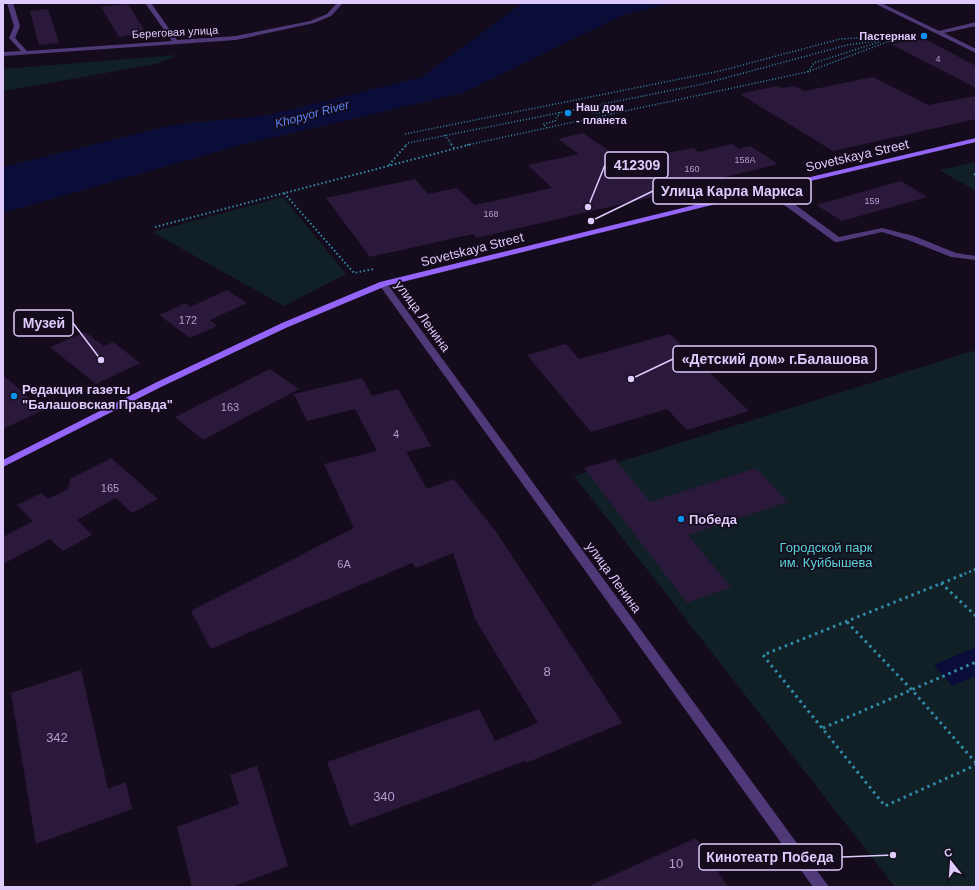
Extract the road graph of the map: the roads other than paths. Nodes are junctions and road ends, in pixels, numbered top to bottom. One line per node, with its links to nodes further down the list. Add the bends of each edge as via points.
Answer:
1 (10, 3): 9 (street, via 16,26 12,38)
2 (148, 3): 7 (street)
3 (340, 3): 7 (street, Береговая улица, via 329,15 312,22 236,38)
4 (877, 3): 6 (street)
5 (976, 24): 6 (street)
6 (938, 33): 8 (street)
7 (175, 41): 9 (street, Береговая улица)
8 (976, 51)
9 (25, 52): 10 (street, Береговая улица)
10 (3, 54)
11 (976, 140): 12 (street, Sovetskaya Street)
12 (768, 189): 13 (street, via 838,240 882,230 954,255); 14 (street, Sovetskaya Street)
13 (976, 258)
14 (383, 284): 15 (street, Sovetskaya Street, via 285,325 160,384); 16 (street, улица Ленина)
15 (3, 464)
16 (822, 887)

